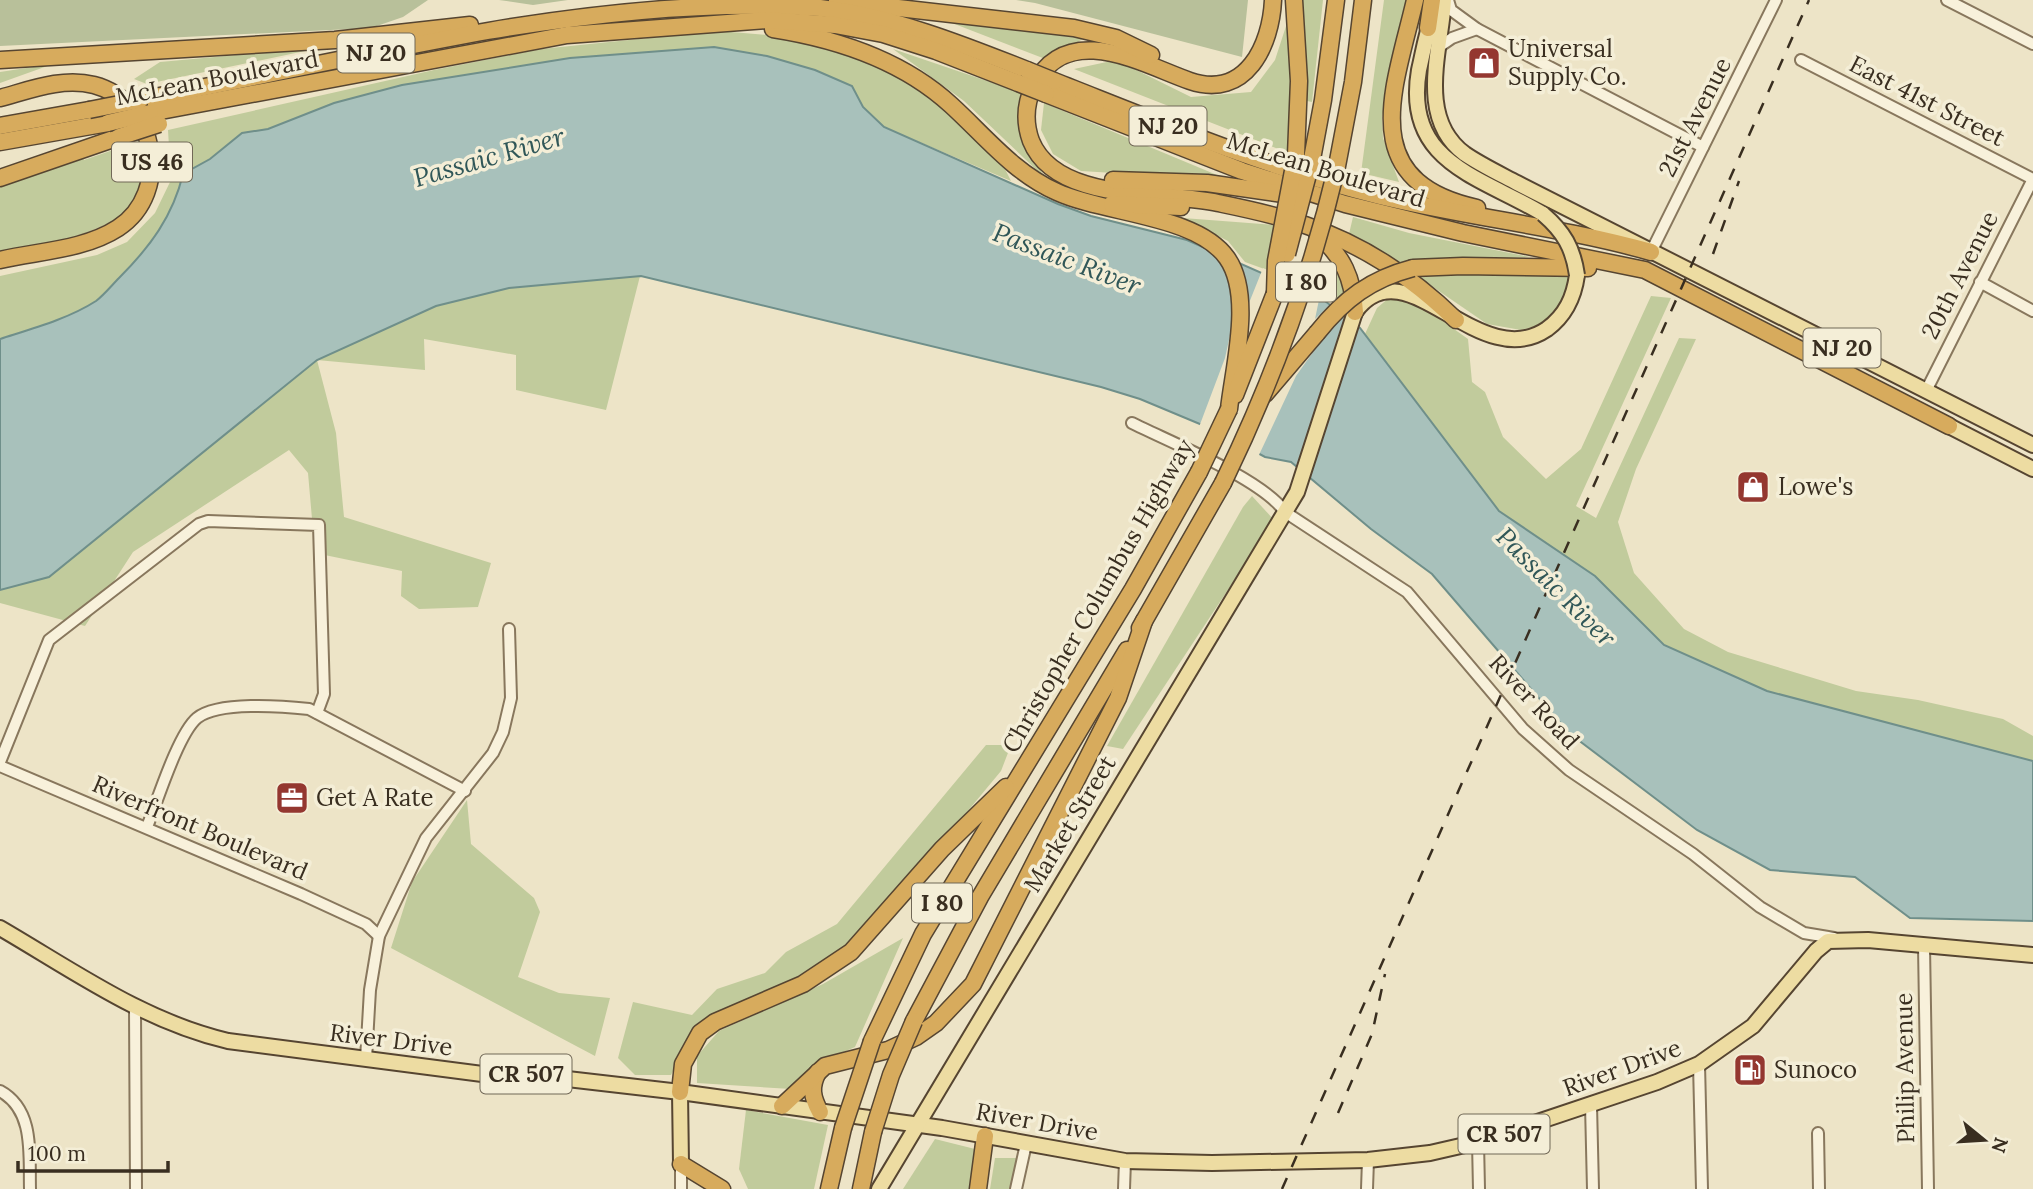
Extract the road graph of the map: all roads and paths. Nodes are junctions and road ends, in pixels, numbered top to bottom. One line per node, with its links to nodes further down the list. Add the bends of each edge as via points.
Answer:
1 (759, 0): 13 (highway)
2 (822, 0): 23 (highway, via 1074,28 1129,44 1155,57)
3 (1265, 0): 20 (highway)
4 (1273, 0): 20 (highway)
5 (1294, 0): 31 (highway)
6 (1336, 0): 31 (highway, via 1323,100)
7 (1364, 0): 48 (highway, Christopher Columbus Highway / I 80, bridge, via 1337,166 1306,282)
8 (1415, 0): 39 (highway, via 1390,115 1396,151 1405,167 1426,187 1464,205)
9 (1433, 0): 16 (highway)
10 (1444, 0): 16 (main road); 17 (street); 19 (main road)
11 (1776, 0): 30 (street, 21st Avenue)
12 (1947, 0): 18 (street)
13 (726, 4): 14 (highway, McLean Boulevard / NJ 20); 24 (highway, McLean Boulevard / NJ 20, via 798,6 874,17 938,35)
14 (612, 13): 21 (highway, via 335,40); 28 (highway, McLean Boulevard / NJ 20, bridge, via 453,38)
15 (680, 25): 24 (highway, McLean Boulevard / NJ 20, via 778,20 858,29); 27 (highway, McLean Boulevard / NJ 20, via 547,38); 35 (highway, via 792,32 875,57 933,90 1022,172)
16 (1429, 28): 46 (main road, bridge, via 1416,98 1428,141 1448,162 1559,227 1577,275 1566,311 1540,333 1524,339 1506,340)
17 (1477, 29): 19 (street); 30 (street)
18 (2033, 44)
19 (1439, 47): 40 (main road, via 1436,103 1440,123 1457,148)
20 (1263, 48): 23 (highway, via 1251,67 1226,82 1199,83)
21 (0, 60)
22 (1801, 60): 34 (street, East 41st Street)
23 (1165, 68): 33 (highway, via 1117,53 1090,51 1066,57 1043,73 1029,98 1028,132 1043,160)
24 (1023, 77): 25 (highway, McLean Boulevard / NJ 20, bridge)
25 (1050, 88): 36 (highway, McLean Boulevard / NJ 20, via 1242,171); 39 (highway, McLean Boulevard / NJ 20, via 1332,183 1446,212)
26 (0, 98): 41 (highway, US 46, via 55,83 101,88 138,116 152,161 144,197 119,227 85,242)
27 (155, 119): 29 (highway, McLean Boulevard, bridge, via 108,122); 32 (highway, bridge, via 119,137)
28 (0, 126)
29 (0, 142)
30 (1703, 147): 40 (street, 21st Avenue)
31 (1304, 157): 49 (highway, Christopher Columbus Highway / I 80, bridge, via 1276,261 1275,293)
32 (0, 178)
33 (1073, 179): 36 (highway, via 1218,184); 37 (highway, via 1092,187)
34 (2033, 179): 43 (street, 20th Avenue)
35 (1089, 203): 37 (highway); 49 (highway, via 1201,235 1229,261 1241,306)
36 (1345, 204): 42 (highway, McLean Boulevard / NJ 20, via 1464,233 1622,263)
37 (1238, 209): 38 (highway)
38 (1307, 225): 45 (highway, via 1344,263); 46 (highway, via 1388,265 1430,294)
39 (1577, 234): 40 (highway, McLean Boulevard / NJ 20)
40 (1651, 252): 47 (main road, McLean Boulevard / NJ 20)
41 (0, 260)
42 (1668, 282): 48 (highway, bridge, via 1569,266 1412,268 1368,284 1350,297); 51 (highway, McLean Boulevard / NJ 20)
43 (1980, 282): 44 (street); 47 (street, 20th Avenue)
44 (2033, 311)
45 (1355, 312): 46 (main road, via 1366,298 1391,291 1420,299); 54 (main road, Market Street, via 1301,483)
46 (1456, 320)
47 (1926, 391): 52 (main road, McLean Boulevard / NJ 20)
48 (1265, 394): 55 (highway, Christopher Columbus Highway / I 80, bridge, via 1223,483)
49 (1229, 409): 59 (highway, Christopher Columbus Highway / I 80, bridge, via 1199,472)
50 (1132, 423): 54 (street, River Road, via 1252,485 1278,501)
51 (1950, 426): 53 (main road, McLean Boulevard / NJ 20)
52 (2033, 445)
53 (2033, 469)
54 (1285, 512): 64 (street, River Road, via 1407,592 1523,729 1569,770 1776,917 1804,933); 76 (main road, Market Street)
55 (1144, 621): 70 (highway, via 1118,698 988,960 936,1023 897,1045); 84 (highway, Christopher Columbus Highway / I 80, bridge, via 980,897 914,1021 891,1075)
56 (509, 629): 60 (street, via 511,698 506,722 493,753)
57 (317, 713): 58 (street, via 324,694 319,525 208,521 49,640); 60 (street); 61 (street, via 288,706 216,709 202,715 185,734)
58 (0, 764): 61 (street, Riverfront Boulevard)
59 (1023, 771): 72 (highway, via 942,849 851,952 803,984 715,1021 700,1032 683,1064); 89 (highway, Christopher Columbus Highway / I 80, bridge, via 923,934 872,1041 843,1128)
60 (465, 791): 63 (street, via 426,838)
61 (147, 827): 63 (street, Riverfront Boulevard, via 366,924)
62 (0, 928): 67 (main road, River Drive / CR 507)
63 (379, 936): 68 (street)
64 (1840, 939): 65 (main road); 69 (main road, River Drive / CR 507, via 1816,951 1753,1026)
65 (1924, 946): 66 (main road); 99 (street, Philip Avenue)
66 (2033, 955)
67 (135, 1009): 68 (main road, River Drive / CR 507, via 228,1041); 86 (street)
68 (366, 1059): 72 (main road, River Drive / CR 507)
69 (1699, 1064): 73 (main road, River Drive / CR 507); 97 (street)
70 (825, 1066): 74 (highway); 75 (highway, via 812,1086)
71 (0, 1091): 85 (street, via 10,1097 27,1127)
72 (680, 1092): 74 (main road, River Drive / CR 507); 83 (main road)
73 (1591, 1105): 79 (main road, River Drive / CR 507); 96 (street)
74 (782, 1106): 75 (main road, River Drive / CR 507)
75 (820, 1112): 76 (main road, River Drive / CR 507)
76 (917, 1124): 78 (main road, River Drive / CR 507); 90 (main road, Market Street)
77 (1818, 1133): 98 (street)
78 (985, 1136): 80 (main road, River Drive / CR 507); 91 (highway)
79 (1478, 1142): 81 (main road, River Drive / CR 507); 95 (street)
80 (1026, 1144): 82 (main road, River Drive / CR 507); 92 (street)
81 (1367, 1160): 82 (main road, River Drive / CR 507); 94 (street)
82 (1125, 1161): 93 (street)
83 (681, 1164): 87 (street); 88 (highway)
84 (861, 1187)
85 (30, 1189)
86 (136, 1189)
87 (681, 1189)
88 (722, 1189)
89 (829, 1189)
90 (879, 1189)
91 (978, 1189)
92 (1016, 1189)
93 (1124, 1189)
94 (1367, 1189)
95 (1479, 1189)
96 (1593, 1189)
97 (1702, 1189)
98 (1819, 1189)
99 (1928, 1189)

